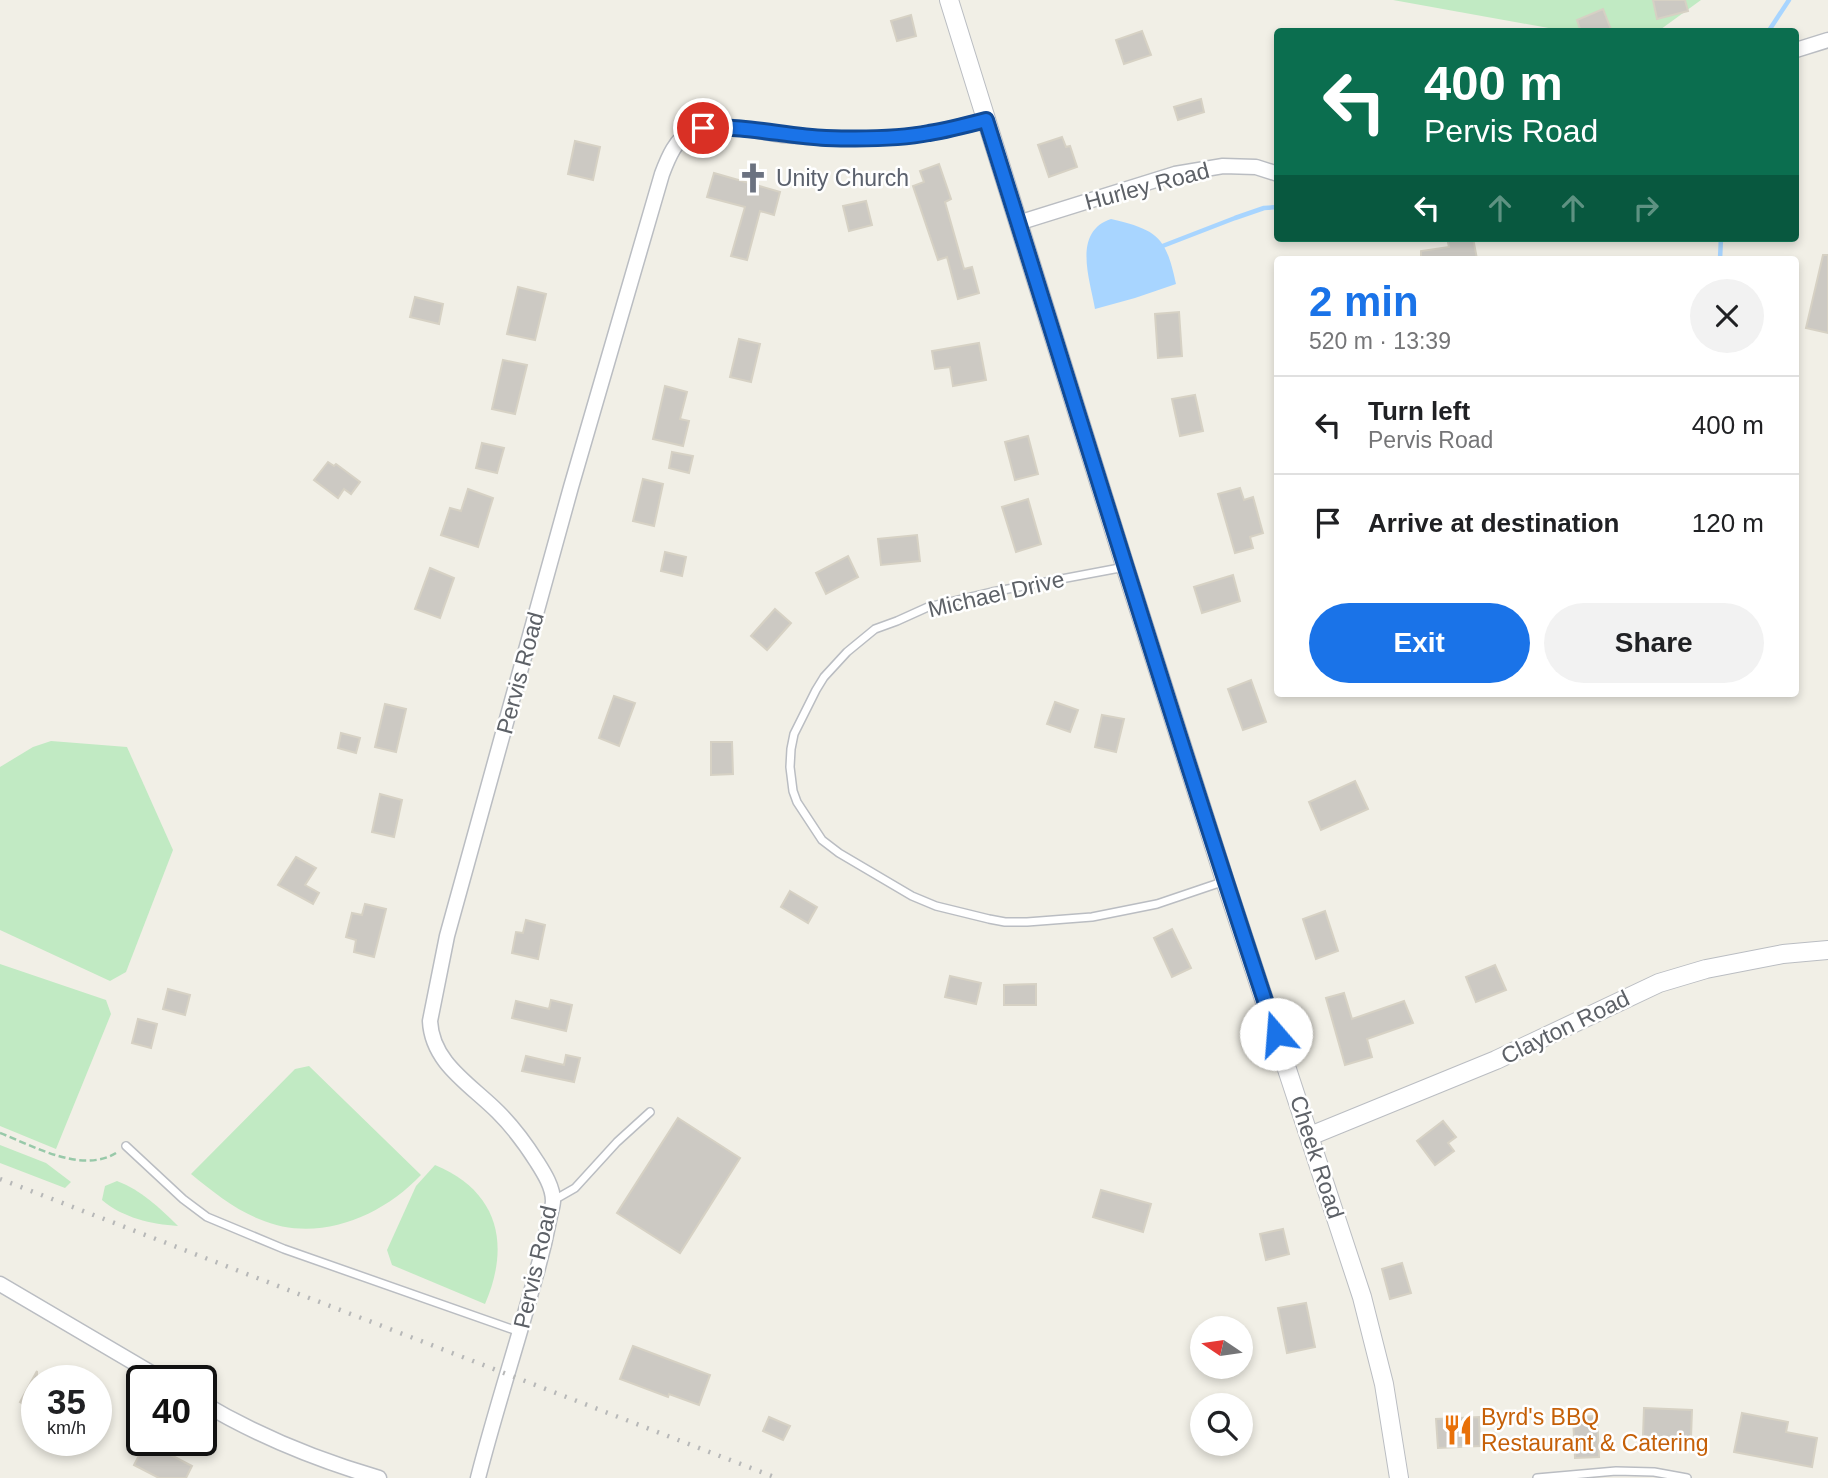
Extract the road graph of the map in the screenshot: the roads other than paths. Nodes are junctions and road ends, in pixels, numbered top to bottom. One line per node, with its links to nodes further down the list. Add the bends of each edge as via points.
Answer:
1 (949, 0): 4 (street, Cheek Road)
2 (1828, 40): 3 (street)
3 (1799, 49)
4 (986, 120): 6 (street, Cheek Road); 13 (street, Pervis Road, via 926,134 875,137 703,128 681,139 667,161 447,936 430,1021 436,1048 517,1133 541,1168)
5 (1274, 173): 6 (street, Hurley Road, via 1223,166 1175,174)
6 (1018, 223): 7 (street, Cheek Road)
7 (1125, 566): 8 (street, Cheek Road); 8 (lane, Michael Drive, via 928,607 875,629 847,652 816,690 794,734 793,791 822,840 839,853 912,896 989,919 1027,922 1093,917 1157,904)
8 (1226, 881): 11 (street, Cheek Road)
9 (1828, 950): 11 (street, Clayton Road, via 1706,969 1659,983 1496,1060)
10 (650, 1112): 13 (lane, via 575,1188)
11 (1310, 1136): 20 (street, Cheek Road, via 1362,1297 1384,1384)
12 (127, 1146): 15 (lane, via 207,1217 284,1249)
13 (553, 1200): 15 (street, Pervis Road)
14 (0, 1284): 16 (street)
15 (521, 1332): 19 (street, Pervis Road)
16 (138, 1365)
17 (217, 1411): 18 (street, via 309,1455)
18 (379, 1478)
19 (478, 1478)
20 (1399, 1478)
21 (1537, 1478): 22 (lane, via 1616,1471)
22 (1687, 1478)

